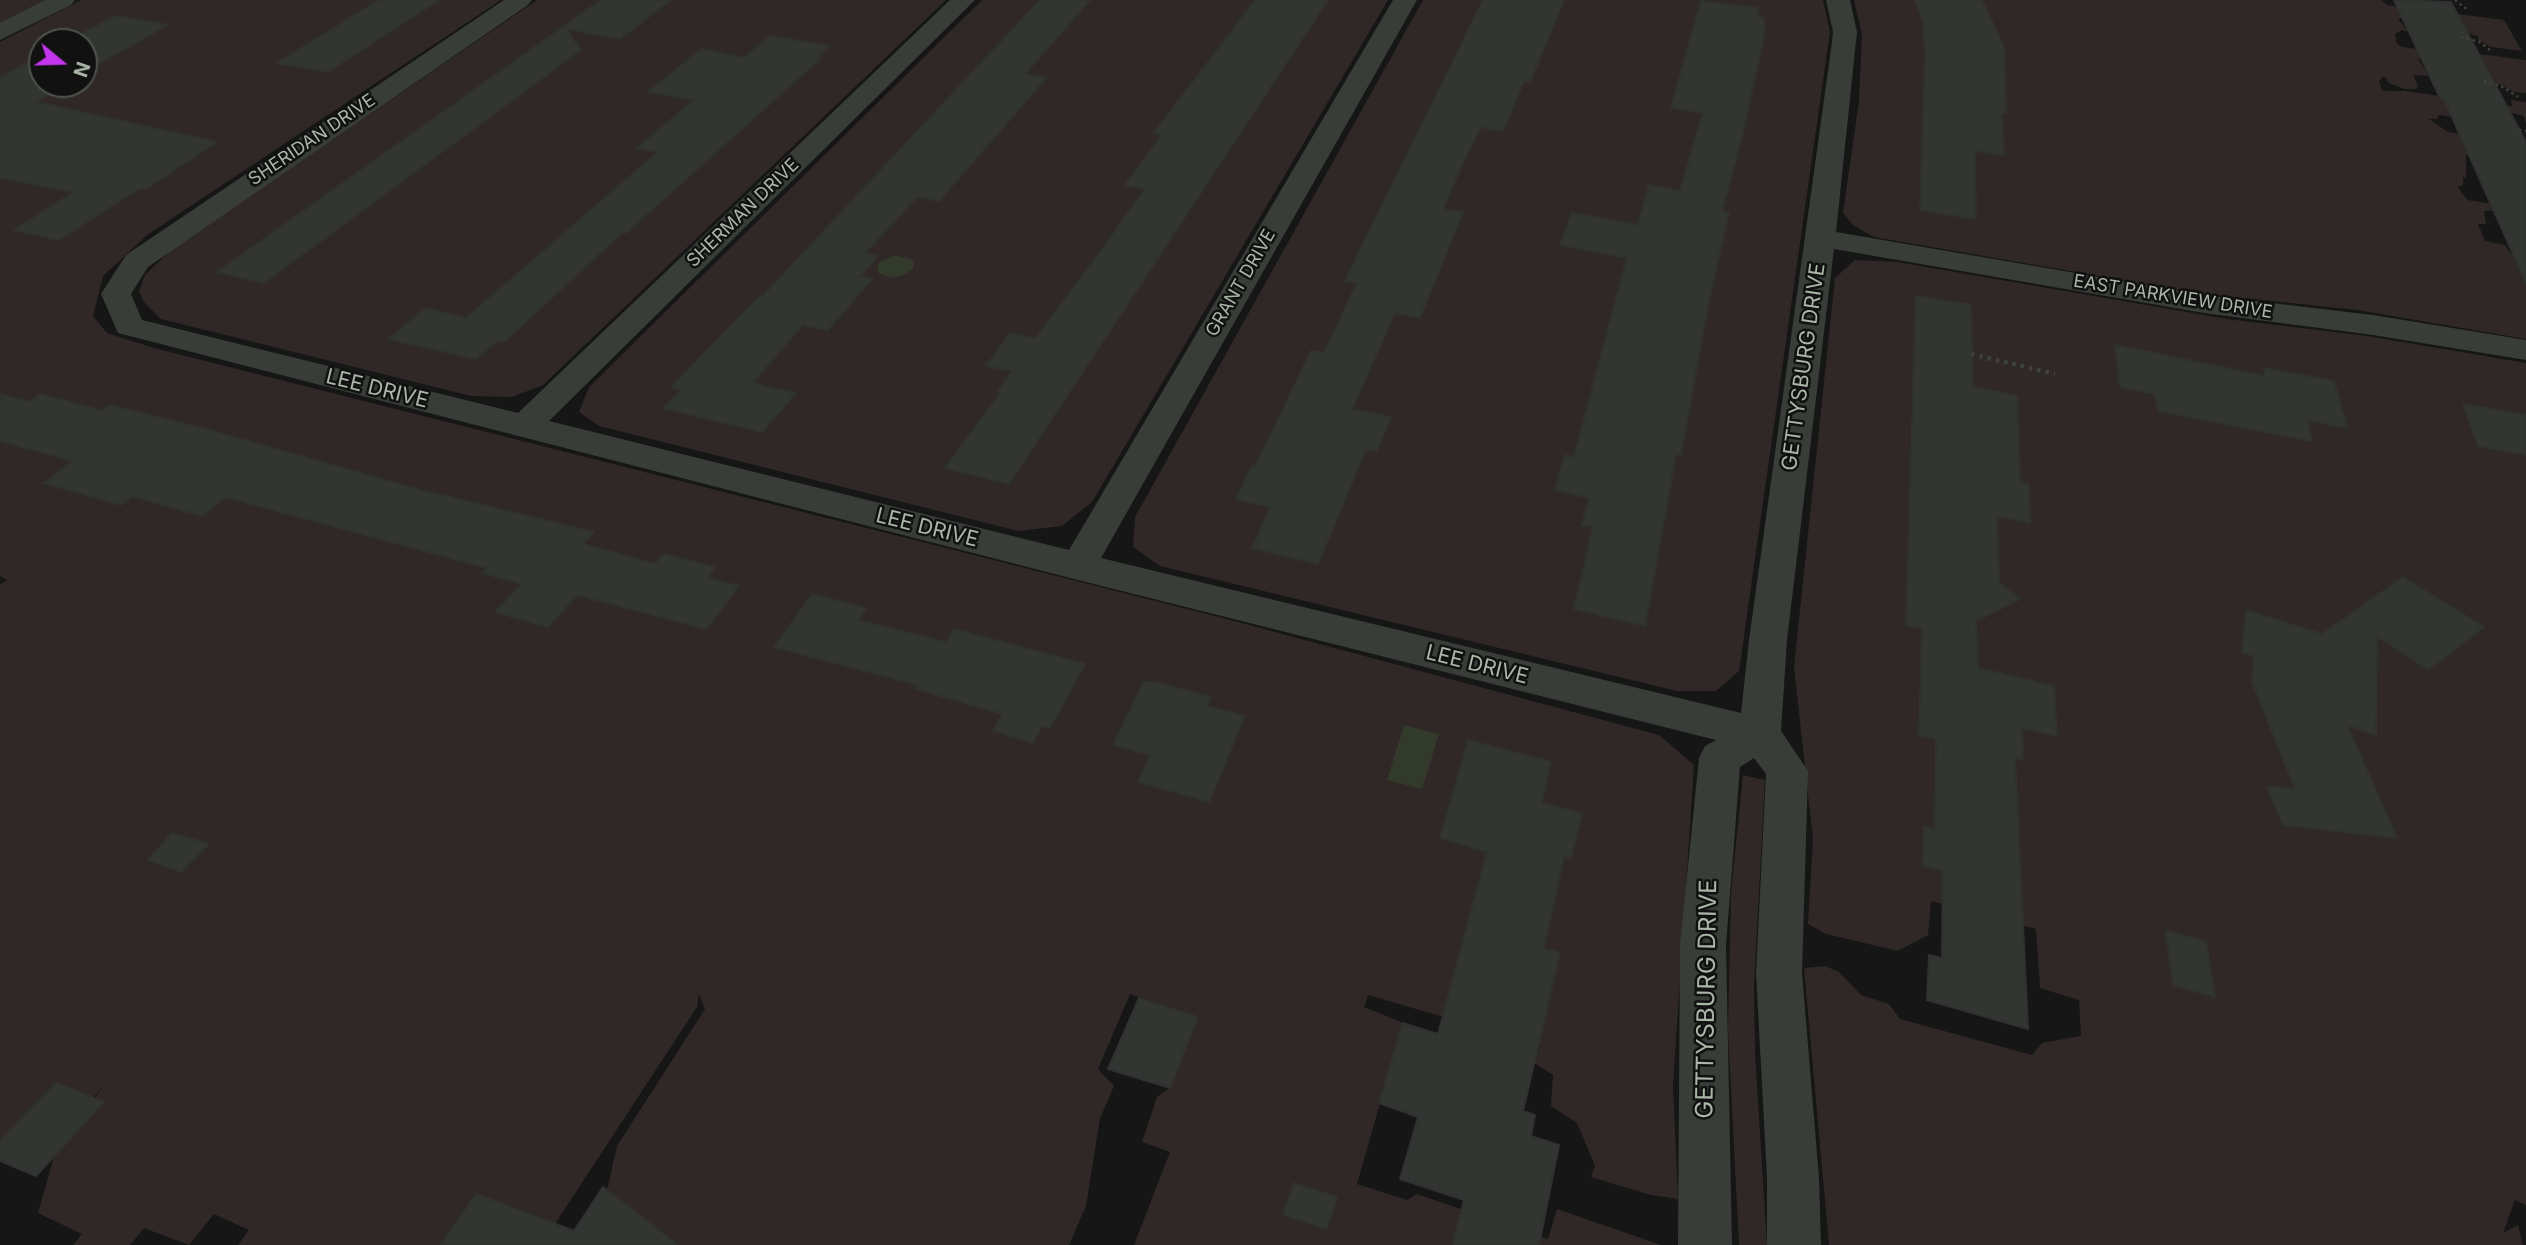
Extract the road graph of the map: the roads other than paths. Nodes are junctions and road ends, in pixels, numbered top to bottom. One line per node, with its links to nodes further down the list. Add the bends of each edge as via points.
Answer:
1 (63, 0): 6 (street)
2 (520, 0): 8 (street, SHERIDAN DRIVE, via 179,230 137,261)
3 (962, 0): 10 (street, SHERMAN DRIVE)
4 (1405, 0): 11 (street, GRANT DRIVE)
5 (1838, 0): 7 (street, GETTYSBURG DRIVE, via 1845,32)
6 (0, 33)
7 (1821, 238): 9 (street, EAST PARKVIEW DRIVE, via 2204,304); 12 (street, GETTYSBURG DRIVE, via 1766,652)
8 (116, 294): 10 (street, LEE DRIVE, via 129,326)
9 (2526, 350)
10 (524, 426): 11 (street, LEE DRIVE)
11 (1078, 566): 12 (street, LEE DRIVE)
12 (1760, 734): 13 (street, GETTYSBURG DRIVE, via 1720,758 1703,945); 14 (street, via 1787,771 1779,973)
13 (1705, 1245)
14 (1794, 1245)

